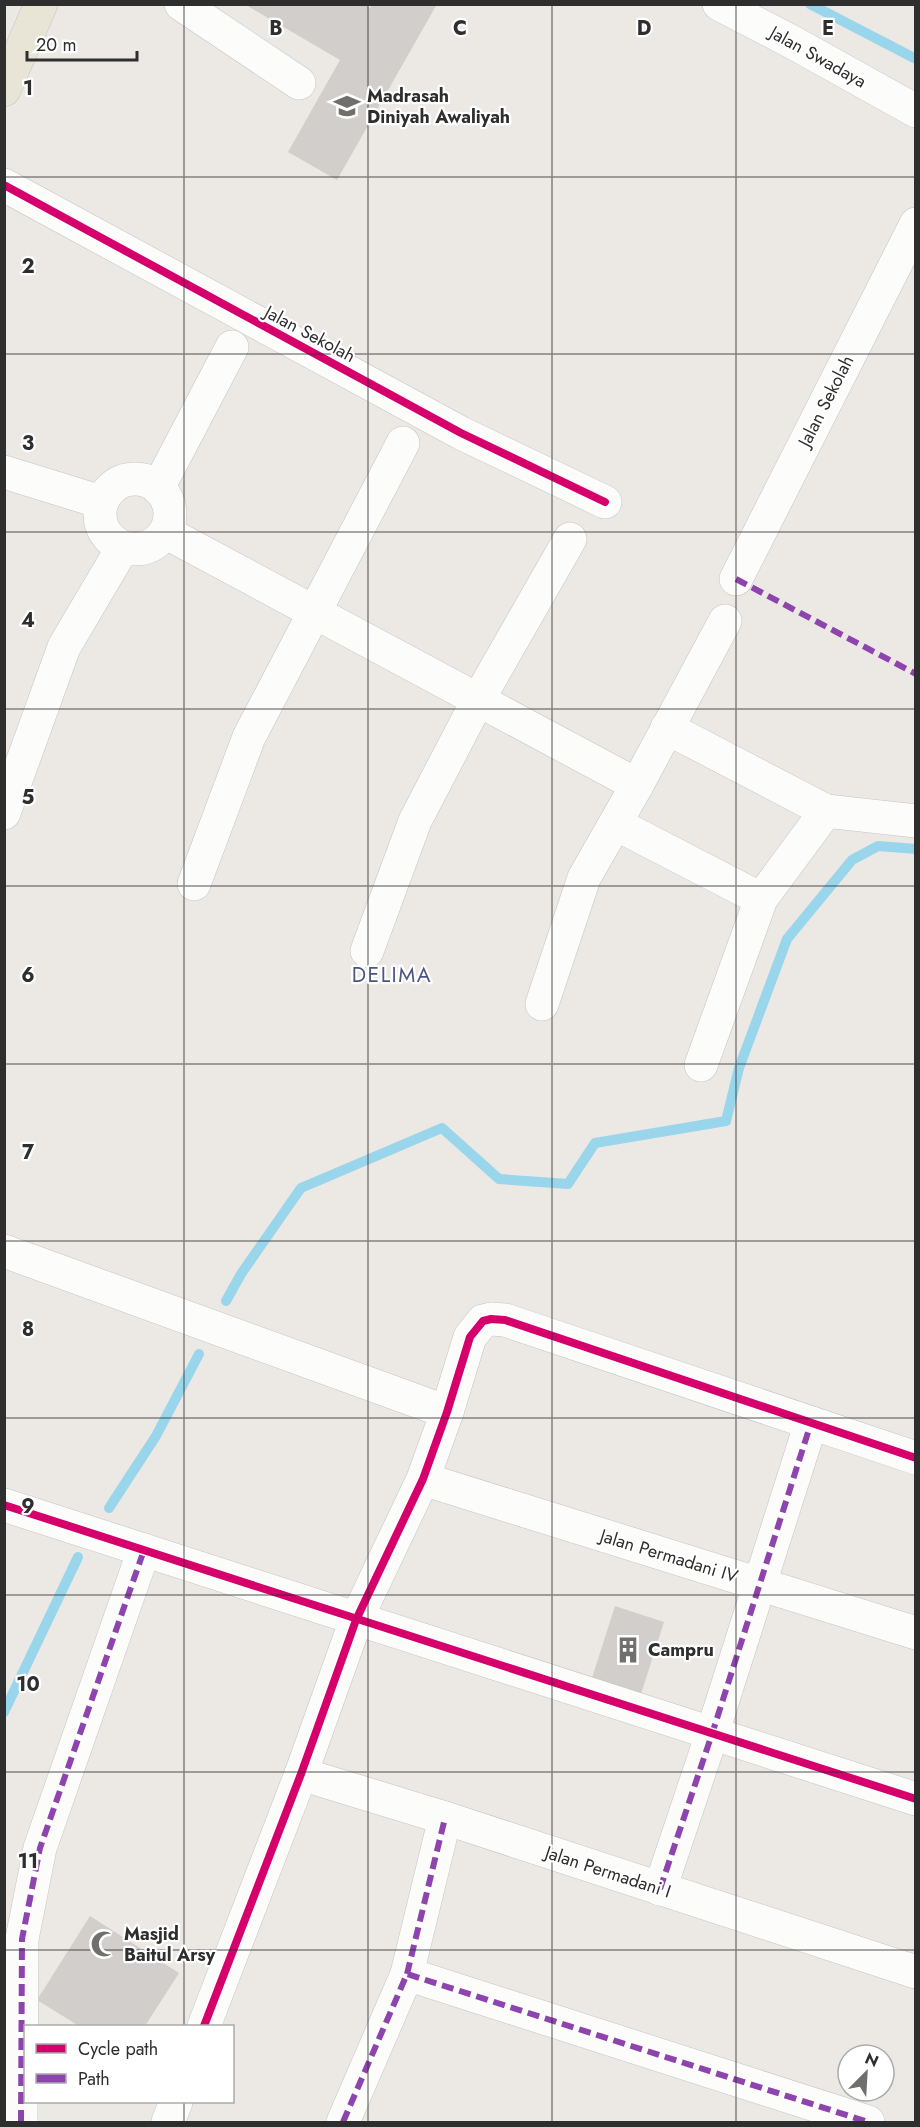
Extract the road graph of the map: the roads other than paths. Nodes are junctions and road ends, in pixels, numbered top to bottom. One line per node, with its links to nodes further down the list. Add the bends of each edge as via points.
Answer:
1 (41, 4): 5 (main road)
2 (181, 4): 4 (street)
3 (719, 4): 6 (street, Jalan Swadaya)
4 (299, 83)
5 (4, 90)
6 (915, 111)
7 (4, 185): 14 (street, Jalan Sekolah, via 461,433)
8 (915, 224): 18 (street, Jalan Sekolah)
9 (232, 347): 12 (street)
10 (403, 443): 19 (street)
11 (4, 472): 13 (street)
12 (158, 488): 13 (street, via 148,481 126,480 116,484); 15 (street, via 169,509 170,521)
13 (101, 502): 17 (street, via 99,513 105,534)
14 (605, 502)
15 (165, 532): 17 (street, via 147,547); 19 (street)
16 (570, 540): 21 (street)
17 (123, 547): 25 (street, via 64,647)
18 (736, 579)
19 (315, 613): 21 (street); 28 (street, via 249,737)
20 (724, 621): 22 (street)
21 (478, 700): 23 (street); 30 (street, via 415,821)
22 (668, 728): 23 (street); 24 (street)
23 (637, 785): 27 (street)
24 (826, 811): 26 (street); 29 (street)
25 (4, 813)
26 (915, 821)
27 (616, 824): 29 (street); 31 (street, via 584,878)
28 (194, 884)
29 (761, 899): 32 (street)
30 (368, 951)
31 (543, 1004)
32 (702, 1065)
33 (4, 1251): 34 (street)
34 (447, 1412): 35 (street, via 470,1337 491,1319 505,1320); 37 (street)
35 (811, 1423): 36 (street); 40 (street)
36 (915, 1458)
37 (423, 1479): 40 (street, Jalan Permadani IV); 41 (street)
38 (4, 1505): 39 (street)
39 (144, 1550): 41 (street); 52 (street, via 40,1848 22,1939)
40 (759, 1584): 42 (street, Jalan Permadani IV); 43 (street)
41 (356, 1620): 43 (street); 44 (street)
42 (915, 1634)
43 (712, 1734): 45 (street); 47 (street)
44 (301, 1774): 46 (street, Jalan Permadani I); 50 (street)
45 (915, 1799)
46 (446, 1818): 47 (street, Jalan Permadani I); 49 (street)
47 (660, 1889): 48 (street, Jalan Permadani I)
48 (915, 1972)
49 (407, 1974): 54 (street); 55 (street)
50 (204, 2025)
51 (176, 2103): 53 (street)
52 (21, 2122)
53 (168, 2122)
54 (343, 2122)
55 (868, 2122)

